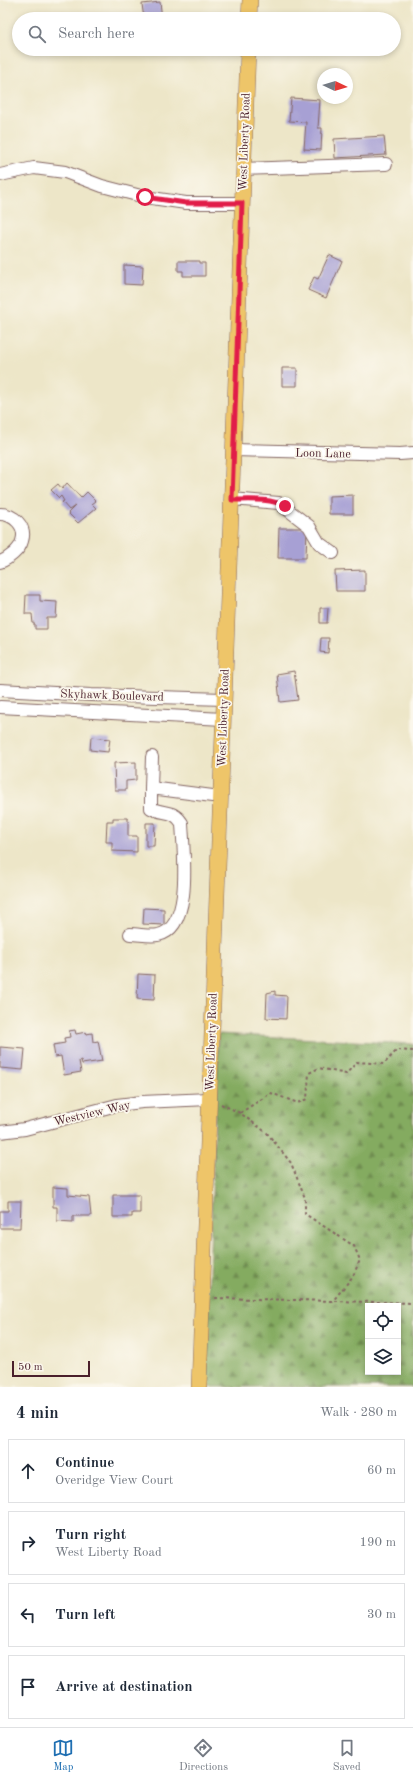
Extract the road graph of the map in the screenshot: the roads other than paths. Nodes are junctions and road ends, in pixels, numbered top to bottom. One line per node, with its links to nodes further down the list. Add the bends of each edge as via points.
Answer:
1 (250, 0): 2 (main road)
2 (249, 12)
3 (248, 56): 5 (main road, West Liberty Road)
4 (386, 164): 5 (street)
5 (243, 169): 7 (main road, West Liberty Road)
6 (0, 174): 7 (street, via 34,168 66,172 102,186 145,197 186,203)
7 (242, 203): 8 (main road, West Liberty Road)
8 (234, 450): 9 (street, Loon Lane); 10 (main road, West Liberty Road)
9 (413, 453)
10 (232, 500): 12 (street, via 279,503 309,526 319,543); 15 (main road, West Liberty Road)
11 (0, 514): 13 (street, via 8,514 17,520 22,529 22,541 17,550)
12 (333, 553)
13 (0, 562)
14 (0, 690): 15 (street, Skyhawk Boulevard)
15 (224, 699): 17 (main road, West Liberty Road)
16 (0, 707): 17 (street, Skyhawk Boulevard)
17 (223, 718): 20 (main road, West Liberty Road)
18 (152, 757): 19 (street)
19 (151, 788): 20 (street); 21 (street, via 150,808 157,812 172,813 178,816 182,823 185,887 181,908 168,931 158,935)
20 (220, 797): 22 (main road, West Liberty Road)
21 (130, 934)
22 (209, 1099): 23 (street, Westview Way, via 116,1105 25,1129); 24 (main road, West Liberty Road)
23 (0, 1132)
24 (199, 1387)

